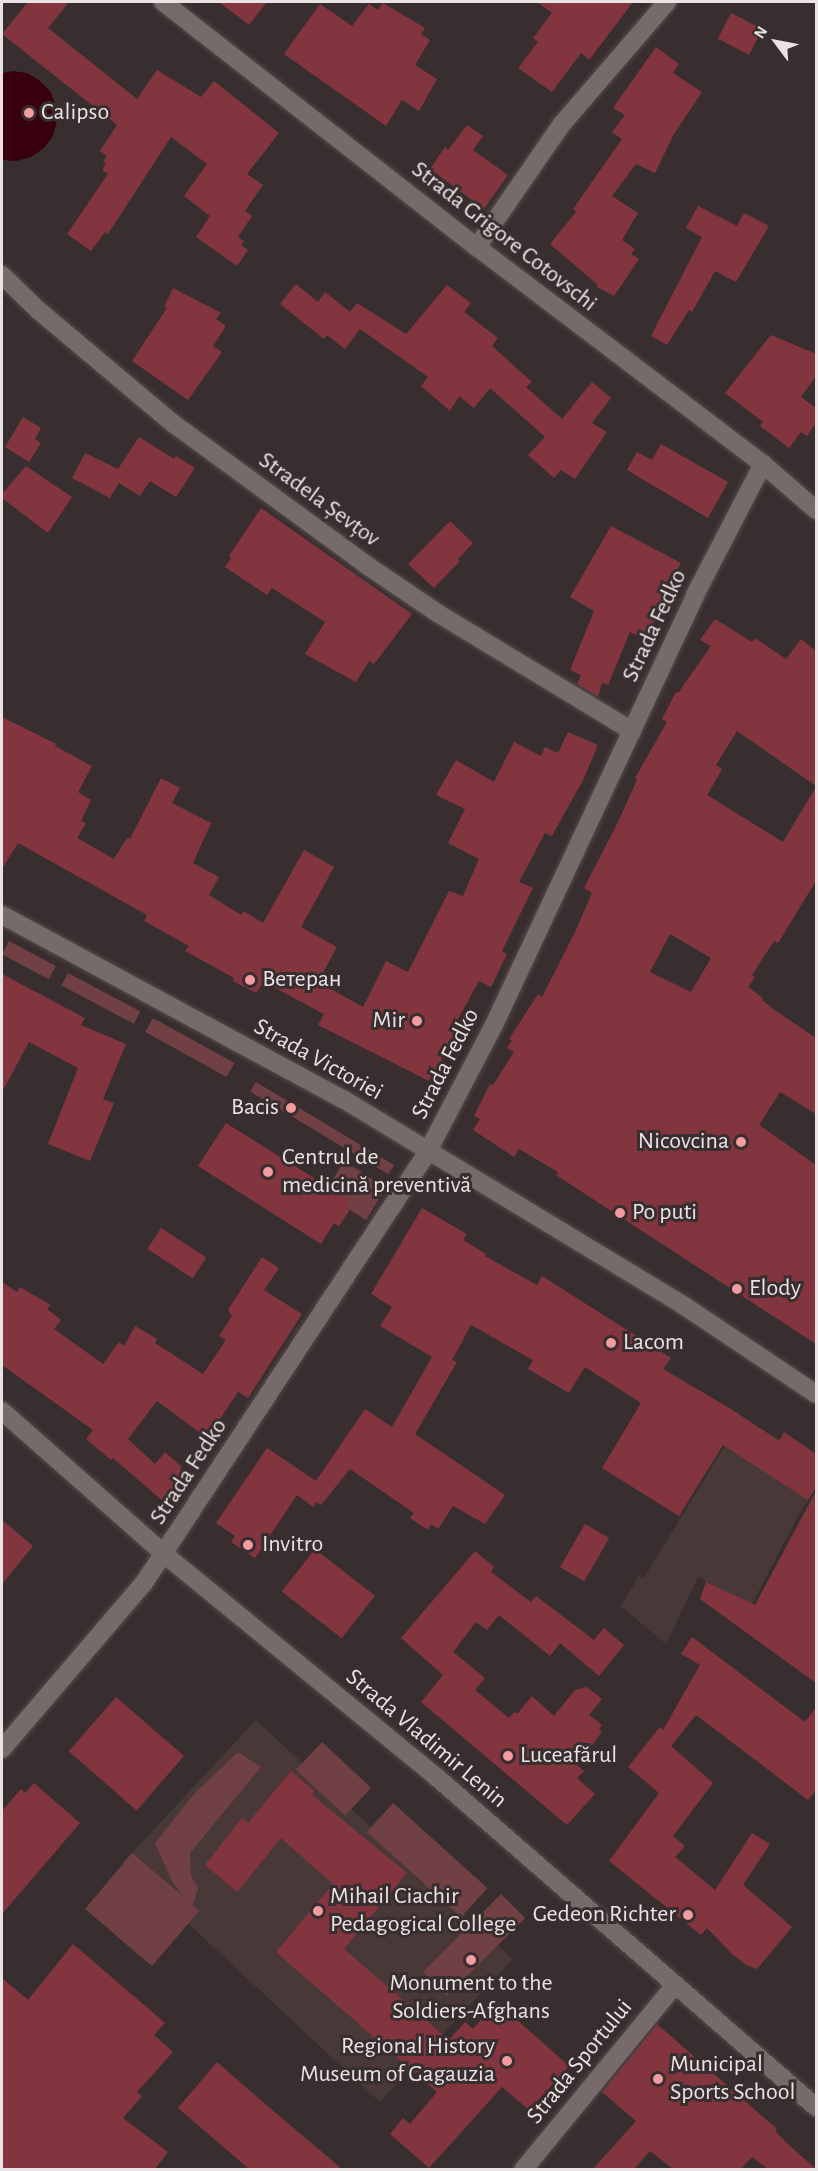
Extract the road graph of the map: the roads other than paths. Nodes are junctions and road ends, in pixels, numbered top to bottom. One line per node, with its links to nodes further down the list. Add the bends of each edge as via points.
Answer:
1 (163, 2): 3 (street, Strada Grigore Cotovschi)
2 (667, 2): 3 (street, via 562,124)
3 (477, 247): 5 (street, Strada Grigore Cotovschi)
4 (2, 275): 7 (street, Stradela Șevțov, via 174,424 368,566 439,614)
5 (763, 464): 6 (street, Strada Grigore Cotovschi); 7 (street, Strada Fedko, via 695,595)
6 (816, 510)
7 (632, 731): 9 (street, Strada Fedko, via 494,1025)
8 (2, 915): 9 (street, Strada Victoriei, via 343,1099)
9 (428, 1153): 10 (street, Strada Victoriei, via 683,1305); 12 (street, Strada Fedko)
10 (816, 1394)
11 (2, 1411): 12 (street, Strada Vladimir Lenin)
12 (164, 1554): 13 (street, Strada Fedko, via 144,1583); 14 (street, Strada Vladimir Lenin, via 433,1774)
13 (2, 1749)
14 (674, 1986): 15 (street, Strada Vladimir Lenin); 16 (street, Strada Sportului)
15 (816, 2107)
16 (523, 2169)

